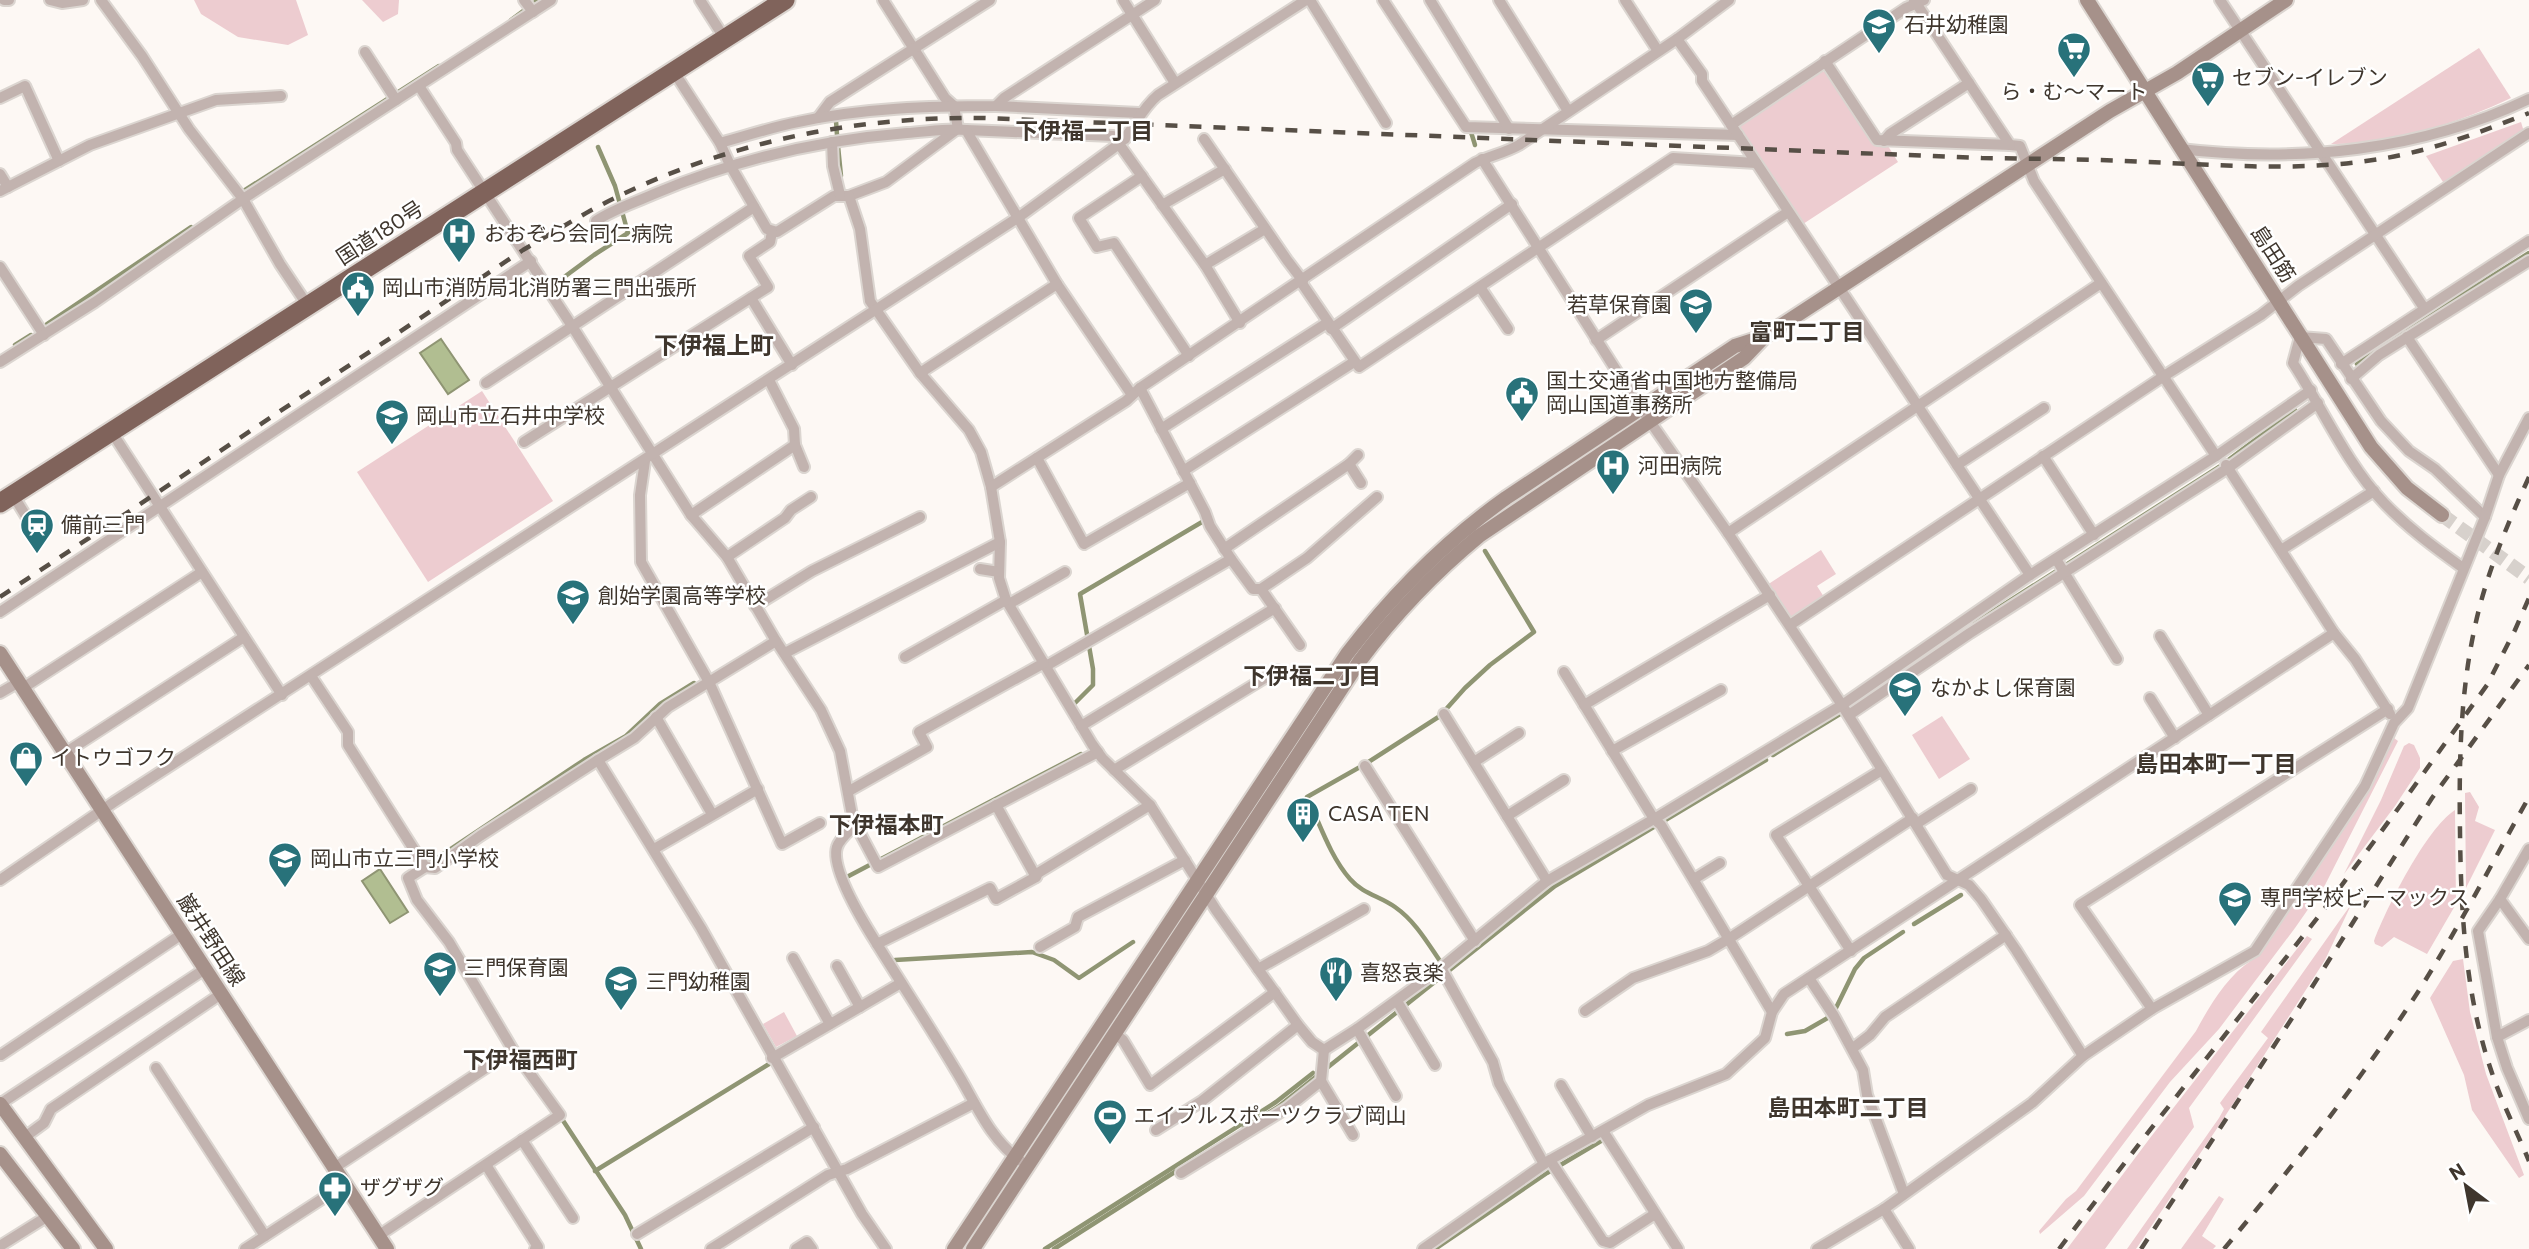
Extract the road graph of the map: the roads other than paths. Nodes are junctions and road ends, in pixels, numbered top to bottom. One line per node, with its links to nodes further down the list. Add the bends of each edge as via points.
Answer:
1 (4, 0): 2 (street)
2 (9, 0)
3 (50, 0): 4 (street)
4 (83, 0)
5 (102, 0): 45 (street)
6 (551, 0): 23 (street)
7 (701, 0): 26 (street)
8 (785, 0): 26 (highway, 国道180号)
9 (883, 0): 28 (street)
10 (990, 0): 28 (street)
11 (1123, 0): 24 (street)
12 (1155, 0): 24 (street)
13 (1308, 0): 33 (street); 47 (street)
14 (1383, 0): 49 (street, via 1466,127)
15 (1430, 0): 49 (street)
16 (1499, 0): 43 (street)
17 (1625, 0): 29 (street)
18 (1729, 0): 27 (street)
19 (2087, 0): 36 (street, 島田筋)
20 (2220, 0): 25 (street)
21 (2286, 0): 25 (street)
22 (1918, 1): 31 (street); 34 (street)
23 (529, 6): 35 (street)
24 (1132, 15): 33 (street); 42 (street)
25 (2239, 30): 36 (street, via 2177,74); 60 (street)
26 (725, 39): 32 (highway, 国道180号)
27 (1677, 39): 29 (street); 51 (street)
28 (914, 48): 41 (street); 46 (street, via 830,102)
29 (1658, 51): 43 (street)
30 (365, 52): 38 (street)
31 (1825, 61): 51 (street); 55 (street, via 1877,140)
32 (674, 72): 57 (street); 70 (highway, 国道180号)
33 (1175, 83): 44 (street)
34 (1969, 83): 55 (street); 58 (street)
35 (419, 86): 38 (street); 70 (street)
36 (2144, 91): 59 (street, 島田筋); 65 (street)
37 (281, 96): 45 (street, via 216,100)
38 (394, 97): 72 (street)
39 (0, 98): 62 (street, via 25,86)
40 (2529, 99): 60 (street, via 2429,136)
41 (954, 106): 42 (street); 46 (street); 48 (street)
42 (996, 106): 44 (street)
43 (1568, 111): 50 (street)
44 (1139, 113): 54 (street)
45 (180, 115): 62 (street, via 90,145); 72 (street)
46 (818, 118): 57 (street)
47 (1386, 123)
48 (962, 129): 54 (street, via 1113,136); 56 (street); 71 (street, via 886,182); 77 (street)
49 (1509, 129): 50 (street)
50 (1540, 129): 51 (street); 61 (street, via 1511,150)
51 (1735, 130): 63 (street)
52 (2529, 133): 81 (street)
53 (1204, 139): 66 (street)
54 (1122, 141): 68 (street); 77 (street)
55 (1884, 141): 58 (street)
56 (832, 142): 64 (street); 71 (street, via 833,166)
57 (720, 143): 64 (street)
58 (2010, 145): 65 (street, via 2020,146)
59 (2180, 149): 60 (street, via 2288,155); 94 (street, 島田筋)
60 (2322, 152): 81 (street)
61 (1482, 159): 73 (street); 88 (street)
62 (59, 161): 69 (street)
63 (1756, 163): 76 (street); 83 (street, via 1673,159)
64 (730, 165): 75 (street); 78 (street)
65 (2026, 165): 89 (street); 92 (street)
66 (1225, 169): 74 (street); 79 (street)
67 (0, 174): 69 (street)
68 (1142, 176): 74 (street); 107 (street, via 1079,218 1097,247 1114,243)
69 (4, 189)
70 (485, 192): 84 (street); 95 (highway, 国道180号)
71 (844, 196): 80 (street, via 834,196); 97 (street, via 860,229 870,301)
72 (243, 199): 95 (street); 102 (street)
73 (1512, 204): 83 (street); 100 (street)
74 (1162, 205): 86 (street)
75 (754, 207): 80 (street); 99 (street)
76 (1788, 212): 92 (street); 106 (street)
77 (1019, 217): 90 (street); 97 (street)
78 (596, 221)
79 (1265, 229): 86 (street); 88 (street)
80 (772, 232): 93 (street, via 770,242 749,256 768,287)
81 (2376, 234): 94 (street); 96 (street)
82 (2529, 242): 96 (street)
83 (1540, 247): 91 (street); 106 (street)
84 (531, 261): 99 (street); 153 (street)
85 (2529, 261): 105 (street)
86 (1205, 265): 98 (street)
87 (0, 267): 102 (street)
88 (1302, 281): 98 (street); 100 (street)
89 (2101, 283): 113 (street); 121 (street)
90 (1057, 284): 112 (street); 119 (street)
91 (1480, 286): 101 (street); 109 (street, via 1359,367)
92 (1838, 288): 103 (street); 121 (street)
93 (751, 298): 111 (street); 117 (street)
94 (2278, 302): 104 (street, 島田筋); 113 (street)
95 (308, 306): 127 (highway, 国道180号)
96 (2424, 308): 110 (street)
97 (876, 311): 111 (street); 112 (street)
98 (1240, 323): 107 (street)
99 (572, 326): 116 (street); 117 (street)
100 (1329, 326): 109 (street); 126 (street)
101 (1508, 329)
102 (44, 335): 108 (street)
103 (1765, 336): 122 (street, via 1735,346); 125 (street, via 1744,358)
104 (2300, 337): 110 (street, via 2326,340); 118 (street, via 2293,363); 155 (street, 島田筋, via 2371,447 2407,488)
105 (2407, 337): 114 (street); 142 (street)
106 (1596, 340): 122 (street)
107 (1189, 356): 119 (street)
108 (0, 362)
109 (1354, 362): 140 (street)
110 (2341, 364): 114 (street)
111 (792, 365): 115 (street)
112 (920, 373): 146 (street, via 969,430 981,452)
113 (2164, 376): 133 (street); 136 (street)
114 (2351, 379): 158 (street, via 2409,451 2435,468)
115 (769, 380): 130 (street, via 794,429); 134 (street)
116 (486, 383)
117 (610, 386): 129 (street); 134 (street)
118 (2311, 390): 120 (street); 136 (street)
119 (1136, 392): 126 (street); 135 (street)
120 (2318, 403): 136 (street); 147 (street)
121 (1917, 407): 138 (street); 159 (street)
122 (1640, 408): 125 (street); 128 (street)
123 (2044, 408): 138 (street)
124 (2529, 418): 142 (street)
125 (1650, 421): 131 (street); 159 (street)
126 (1161, 429): 140 (street)
127 (111, 431): 152 (highway, 国道180号); 153 (street)
128 (1606, 432): 131 (street); 141 (street)
129 (524, 442)
130 (795, 445): 139 (street); 156 (street)
131 (1615, 445): 145 (street)
132 (1358, 455): 137 (street)
133 (2043, 456): 151 (street); 160 (street)
134 (650, 458): 156 (street); 195 (street); 196 (street, via 640,495 641,562)
135 (1037, 458): 144 (street, via 1084,544); 146 (street)
136 (2223, 461): 160 (street); 163 (street); 167 (street)
137 (1349, 464): 143 (street); 164 (street)
138 (1957, 465): 151 (street)
139 (804, 467)
140 (1183, 471): 144 (street)
141 (1544, 473): 145 (street); 150 (street)
142 (2499, 475): 158 (street)
143 (1361, 483)
144 (1190, 484): 164 (street)
145 (1552, 486): 154 (street)
146 (990, 487): 162 (street)
147 (2374, 491): 163 (street); 168 (street, via 2417,535)
148 (811, 497): 165 (street)
149 (1377, 497): 175 (street, via 1307,558)
150 (1506, 498): 154 (street); 166 (street, via 1470,523)
151 (1979, 498): 173 (street); 182 (street)
152 (6, 499): 161 (street)
153 (160, 507): 170 (street); 181 (street)
154 (1515, 511): 166 (street)
155 (2442, 514)
156 (691, 515): 165 (street)
157 (920, 517): 179 (street, via 812,570)
158 (2485, 517): 168 (street)
159 (1728, 533): 177 (street)
160 (2094, 535): 167 (street)
161 (40, 538)
162 (1000, 542): 171 (street); 189 (street)
163 (2281, 550): 183 (street)
164 (1228, 554): 175 (street, via 1253,589); 192 (street)
165 (727, 557): 179 (street)
166 (1441, 559): 174 (street); 176 (street)
167 (2061, 566): 173 (street); 191 (street); 206 (street)
168 (2463, 568): 209 (street, via 2408,708)
169 (980, 569): 171 (street)
170 (202, 572): 185 (street); 197 (street)
171 (999, 572): 178 (street)
172 (1065, 572): 178 (street)
173 (2030, 575): 203 (street)
174 (1406, 583): 176 (street); 213 (street, via 1347,654)
175 (1261, 589): 180 (street)
176 (1417, 593): 213 (street)
177 (1770, 595): 182 (street); 202 (street)
178 (1007, 602): 190 (street); 192 (street)
179 (755, 606): 186 (street)
180 (1275, 608): 187 (street); 210 (street)
181 (0, 612)
182 (1790, 625): 203 (street)
183 (2334, 633): 204 (street); 207 (street)
184 (2160, 636): 207 (street)
185 (244, 637): 200 (street); 215 (street)
186 (776, 640): 189 (street); 196 (street)
187 (1300, 645)
188 (0, 653): 197 (street, 巌井野田線)
189 (785, 653): 225 (street, via 834,735)
190 (905, 657)
191 (2117, 659)
192 (1045, 664): 210 (street); 225 (street, via 919,732 928,747)
193 (1278, 670): 220 (street)
194 (1564, 672): 202 (street)
195 (311, 676): 200 (street); 240 (street, via 348,732 348,745)
196 (709, 682): 208 (street); 223 (street)
197 (21, 685): 199 (street); 215 (street, 巌井野田線)
198 (1721, 690): 214 (street)
199 (0, 693)
200 (282, 695): 228 (street)
201 (2150, 698): 212 (street)
202 (1584, 705): 214 (street)
203 (1842, 705): 206 (street); 233 (street)
204 (2388, 709): 209 (street); 272 (street, via 2080,905)
205 (1444, 714): 218 (street)
206 (1849, 715): 221 (street)
207 (2209, 715): 212 (street)
208 (656, 717): 217 (street, via 626,745); 229 (street)
209 (2394, 723): 272 (street, via 2365,786 2255,951)
210 (1081, 726): 216 (street)
211 (1520, 733): 218 (street)
212 (2175, 738): 246 (street)
213 (1294, 746): 231 (street)
214 (1612, 751): 233 (street)
215 (65, 752): 228 (street, 巌井野田線)
216 (1098, 752): 220 (street); 226 (street)
217 (598, 760): 236 (street); 240 (street, via 435,868)
218 (1474, 762): 230 (street)
219 (1365, 766): 255 (street)
220 (1114, 770): 227 (street)
221 (1882, 770): 232 (street); 247 (street, via 1776,835)
222 (1564, 780): 230 (street)
223 (758, 789): 229 (street); 234 (street, via 782,844)
224 (1971, 789): 232 (street)
225 (849, 791): 235 (street)
226 (996, 805): 235 (street, via 878,867); 241 (street)
227 (1150, 805): 238 (street); 241 (street)
228 (103, 811): 243 (street); 251 (street, 巌井野田線)
229 (712, 814): 236 (street)
230 (1507, 816): 245 (street)
231 (1247, 819): 244 (street); 248 (street)
232 (1914, 821): 246 (street, via 1947,875); 247 (street)
233 (1657, 822): 242 (street); 245 (street)
234 (820, 823)
235 (854, 826): 256 (street, via 836,851 842,879)
236 (654, 849): 287 (street)
237 (2529, 849): 249 (street)
238 (1185, 860): 244 (street); 258 (street, via 1078,917 1075,927)
239 (1720, 863): 242 (street)
240 (425, 867): 283 (street, via 408,878 417,900 449,942)
241 (1036, 877): 256 (street, via 996,899 990,888)
242 (1694, 879): 253 (street)
243 (0, 880)
244 (1198, 880): 248 (street); 257 (street)
245 (1546, 881): 255 (street)
246 (1959, 881): 252 (street, via 1969,885); 259 (street)
247 (1809, 886): 253 (street); 259 (street)
248 (1207, 894): 260 (street); 264 (street)
249 (2500, 898): 254 (street); 281 (street, via 2478,931)
250 (1364, 909): 264 (street)
251 (182, 934): 263 (street, 巌井野田線); 285 (street)
252 (2006, 935): 282 (street, via 1885,1017); 286 (street)
253 (1730, 938): 273 (street, via 1696,956 1633,978); 274 (street)
254 (2529, 939)
255 (1475, 941): 265 (street)
256 (877, 944): 267 (street)
257 (1155, 945): 260 (street); 277 (street)
258 (1040, 947)
259 (1851, 951): 266 (street)
260 (1168, 953): 279 (street)
261 (793, 958): 276 (street)
262 (837, 966): 271 (street)
263 (205, 969): 269 (street, 巌井野田線); 296 (street)
264 (1258, 969): 268 (street)
265 (1443, 972): 270 (street); 310 (street, via 1493,1062 1499,1083)
266 (1809, 978): 274 (street, via 1784,994); 282 (street)
267 (901, 983): 271 (street); 295 (street)
268 (1275, 992): 278 (street); 279 (street, via 1150,1085)
269 (221, 994): 304 (street, via 51,1109 44,1123); 311 (street, 巌井野田線)
270 (1400, 1006): 280 (street); 288 (street)
271 (860, 1007): 276 (street)
272 (2152, 1009): 286 (street)
273 (1585, 1012)
274 (1772, 1012): 301 (street, via 1765,1038 1726,1074 1648,1105)
275 (2529, 1020): 281 (street)
276 (830, 1024): 287 (street)
277 (1102, 1025): 279 (street); 294 (street)
278 (1298, 1025): 284 (street); 300 (street, via 1202,1101)
279 (1115, 1034): 297 (street)
280 (1361, 1036): 284 (street); 293 (street)
281 (2497, 1037): 292 (street)
282 (1853, 1048): 315 (street)
283 (513, 1050): 305 (street, via 560,1115); 311 (street)
284 (1324, 1050): 290 (street)
285 (1, 1055)
286 (2083, 1056): 315 (street, via 2032,1103)
287 (772, 1058): 299 (street)
288 (1435, 1065)
289 (156, 1068): 323 (street)
290 (1322, 1074): 302 (street); 313 (street, via 1287,1108)
291 (1561, 1084): 303 (street)
292 (2524, 1094): 298 (street)
293 (1396, 1096)
294 (1054, 1098): 297 (street); 307 (street)
295 (974, 1103): 307 (street, via 1000,1144); 312 (street)
296 (0, 1104): 304 (street)
297 (1067, 1107): 309 (street)
298 (2529, 1119)
299 (814, 1127): 312 (street); 322 (street)
300 (1156, 1129)
301 (1603, 1131): 303 (street); 318 (street)
302 (1353, 1135)
303 (1592, 1137): 310 (street)
304 (25, 1138): 328 (street)
305 (522, 1140): 308 (street); 320 (street)
306 (0, 1154): 319 (street)
307 (1015, 1157): 309 (street); 317 (street)
308 (486, 1165): 324 (street); 331 (street, via 538,1247)
309 (1028, 1165): 321 (street)
310 (1551, 1165): 318 (street, via 1603,1241 1610,1243); 337 (street)
311 (334, 1168): 314 (street, 巌井野田線)
312 (837, 1172): 326 (street); 332 (street)
313 (1181, 1172)
314 (345, 1184): 323 (street); 324 (street, 巌井野田線)
315 (1904, 1194): 316 (street)
316 (1884, 1209): 339 (street); 340 (street)
317 (979, 1212): 321 (street); 335 (street)
318 (1655, 1214): 338 (street)
319 (48, 1216): 325 (street); 327 (street)
320 (573, 1218)
321 (992, 1220): 336 (street)
322 (637, 1234)
323 (265, 1236): 329 (street)
324 (378, 1236): 330 (street, 巌井野田線)
325 (0, 1247)
326 (880, 1247)
327 (73, 1249)
328 (106, 1249)
329 (245, 1249)
330 (387, 1249)
331 (535, 1249)
332 (711, 1249)
333 (796, 1249): 334 (street, via 807,1242)
334 (812, 1249)
335 (954, 1249)
336 (973, 1249)
337 (1423, 1249)
338 (1678, 1249)
339 (1817, 1249)
340 (1909, 1249)

